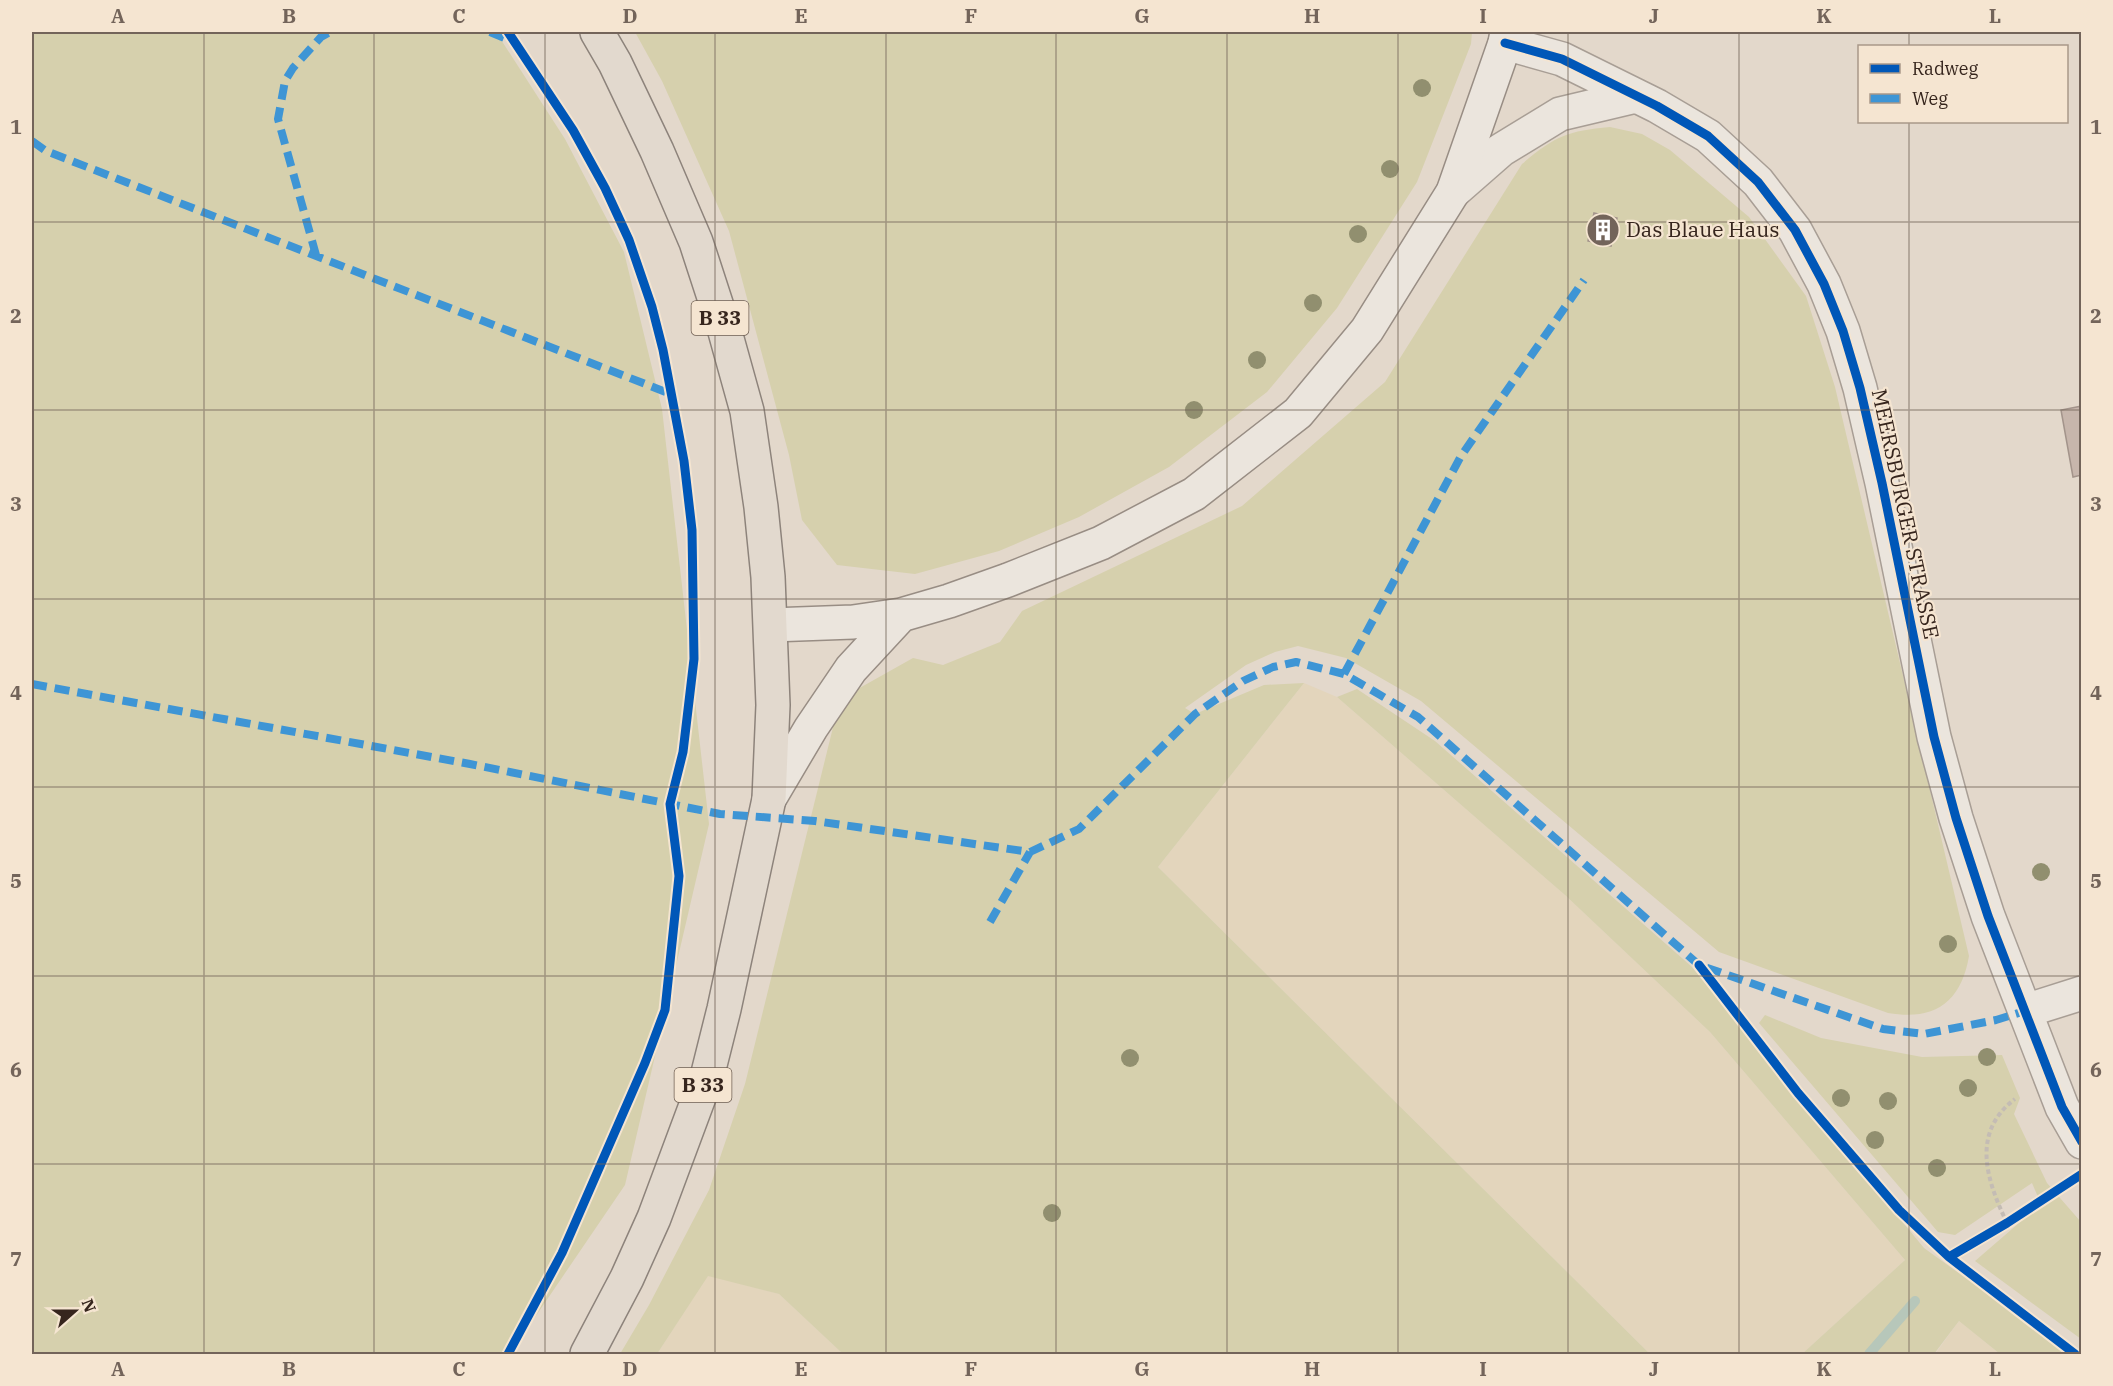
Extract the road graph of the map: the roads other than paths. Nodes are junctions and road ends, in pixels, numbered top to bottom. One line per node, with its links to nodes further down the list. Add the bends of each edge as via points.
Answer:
1 (597, 32): 6 (main road, B 33, via 657,151 696,242 724,328 747,411 761,507)
2 (1506, 38): 3 (street, MEERSBURGER STRASSE, via 1562,59); 4 (street)
3 (1636, 96): 4 (street, via 1560,114 1501,150); 9 (street, MEERSBURGER STRASSE, via 1708,136 1758,182 1795,230 1824,284 1860,388 1934,737 1956,818)
4 (1453, 192): 5 (street, via 1367,330 1298,413 1194,494 1101,543 999,584)
5 (900, 615): 6 (street, via 853,622); 7 (street, via 851,669)
6 (771, 625): 7 (main road, B 33)
7 (769, 799): 11 (main road, B 33, via 708,1072 654,1218)
8 (2082, 993): 9 (street)
9 (2025, 1011): 10 (street, MEERSBURGER STRASSE, via 2062,1107)
10 (2082, 1142)
11 (587, 1354)

